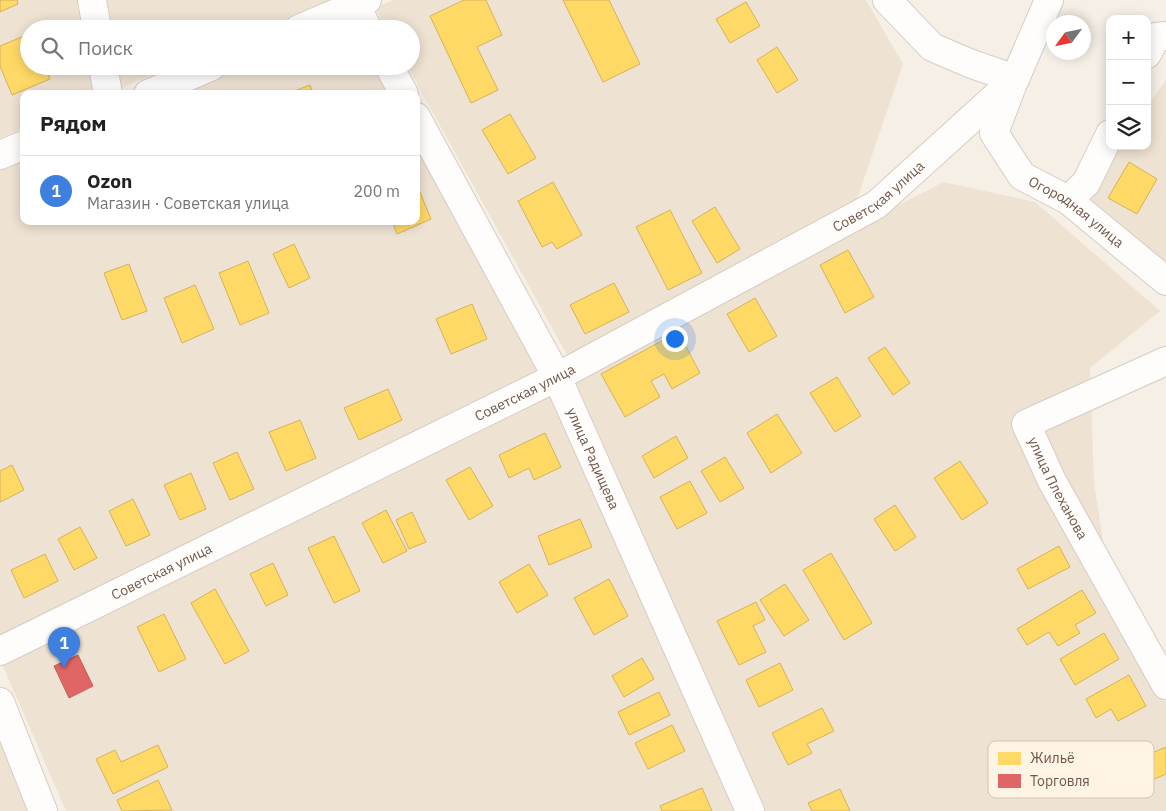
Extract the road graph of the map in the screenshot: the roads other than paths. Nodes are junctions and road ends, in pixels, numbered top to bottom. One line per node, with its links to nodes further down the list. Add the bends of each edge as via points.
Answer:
1 (92, 0): 5 (street)
2 (887, 0): 13 (street, via 932,47)
3 (357, 2): 6 (street); 7 (street)
4 (1047, 2): 13 (street)
5 (95, 20)
6 (318, 20)
7 (364, 20)
8 (1166, 36): 9 (street, via 1156,37)
9 (1151, 46)
10 (105, 75): 14 (street)
11 (191, 75): 15 (street)
12 (394, 75): 16 (street)
13 (1015, 79): 21 (street, Огородная улица, via 994,133 1022,176); 24 (street, Советская улица, via 876,205)
14 (107, 90)
15 (157, 90)
16 (402, 90)
17 (420, 124): 24 (street, улица Радищева)
18 (1106, 142): 21 (street, via 1086,183)
19 (20, 147): 20 (street)
20 (0, 155)
21 (1068, 200): 22 (street, Огородная улица)
22 (1166, 281)
23 (1166, 361): 26 (street, улица Плеханова, via 1026,424 1052,480)
24 (557, 377): 25 (street, Советская улица); 29 (street, улица Радищева)
25 (0, 651)
26 (1166, 685)
27 (0, 702): 28 (street)
28 (43, 811)
29 (750, 811)

